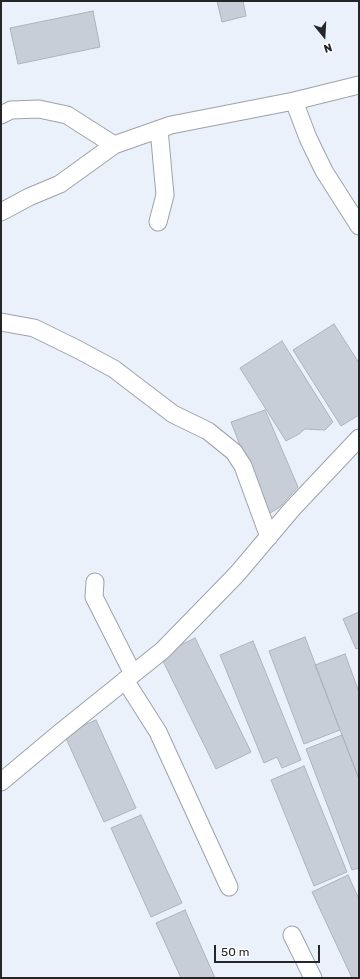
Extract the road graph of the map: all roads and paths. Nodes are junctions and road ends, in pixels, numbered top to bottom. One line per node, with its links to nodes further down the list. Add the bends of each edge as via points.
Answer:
1 (359, 85): 2 (street)
2 (294, 101): 4 (street); 8 (street, via 324,171)
3 (1, 115): 5 (street, via 12,110 39,109 67,115)
4 (159, 129): 5 (street); 7 (street, via 165,195)
5 (114, 145): 6 (street, via 60,184)
6 (1, 212)
7 (158, 222)
8 (359, 226)
9 (1, 322): 11 (street, via 34,328 77,349 114,369 173,414 208,430 234,452 243,466)
10 (359, 438): 11 (street)
11 (269, 537): 13 (street, via 163,650)
12 (95, 582): 13 (street, via 94,597)
13 (129, 677): 14 (street); 15 (street, via 158,732)
14 (1, 782)
15 (229, 888)
16 (292, 935): 17 (street)
17 (313, 978)

